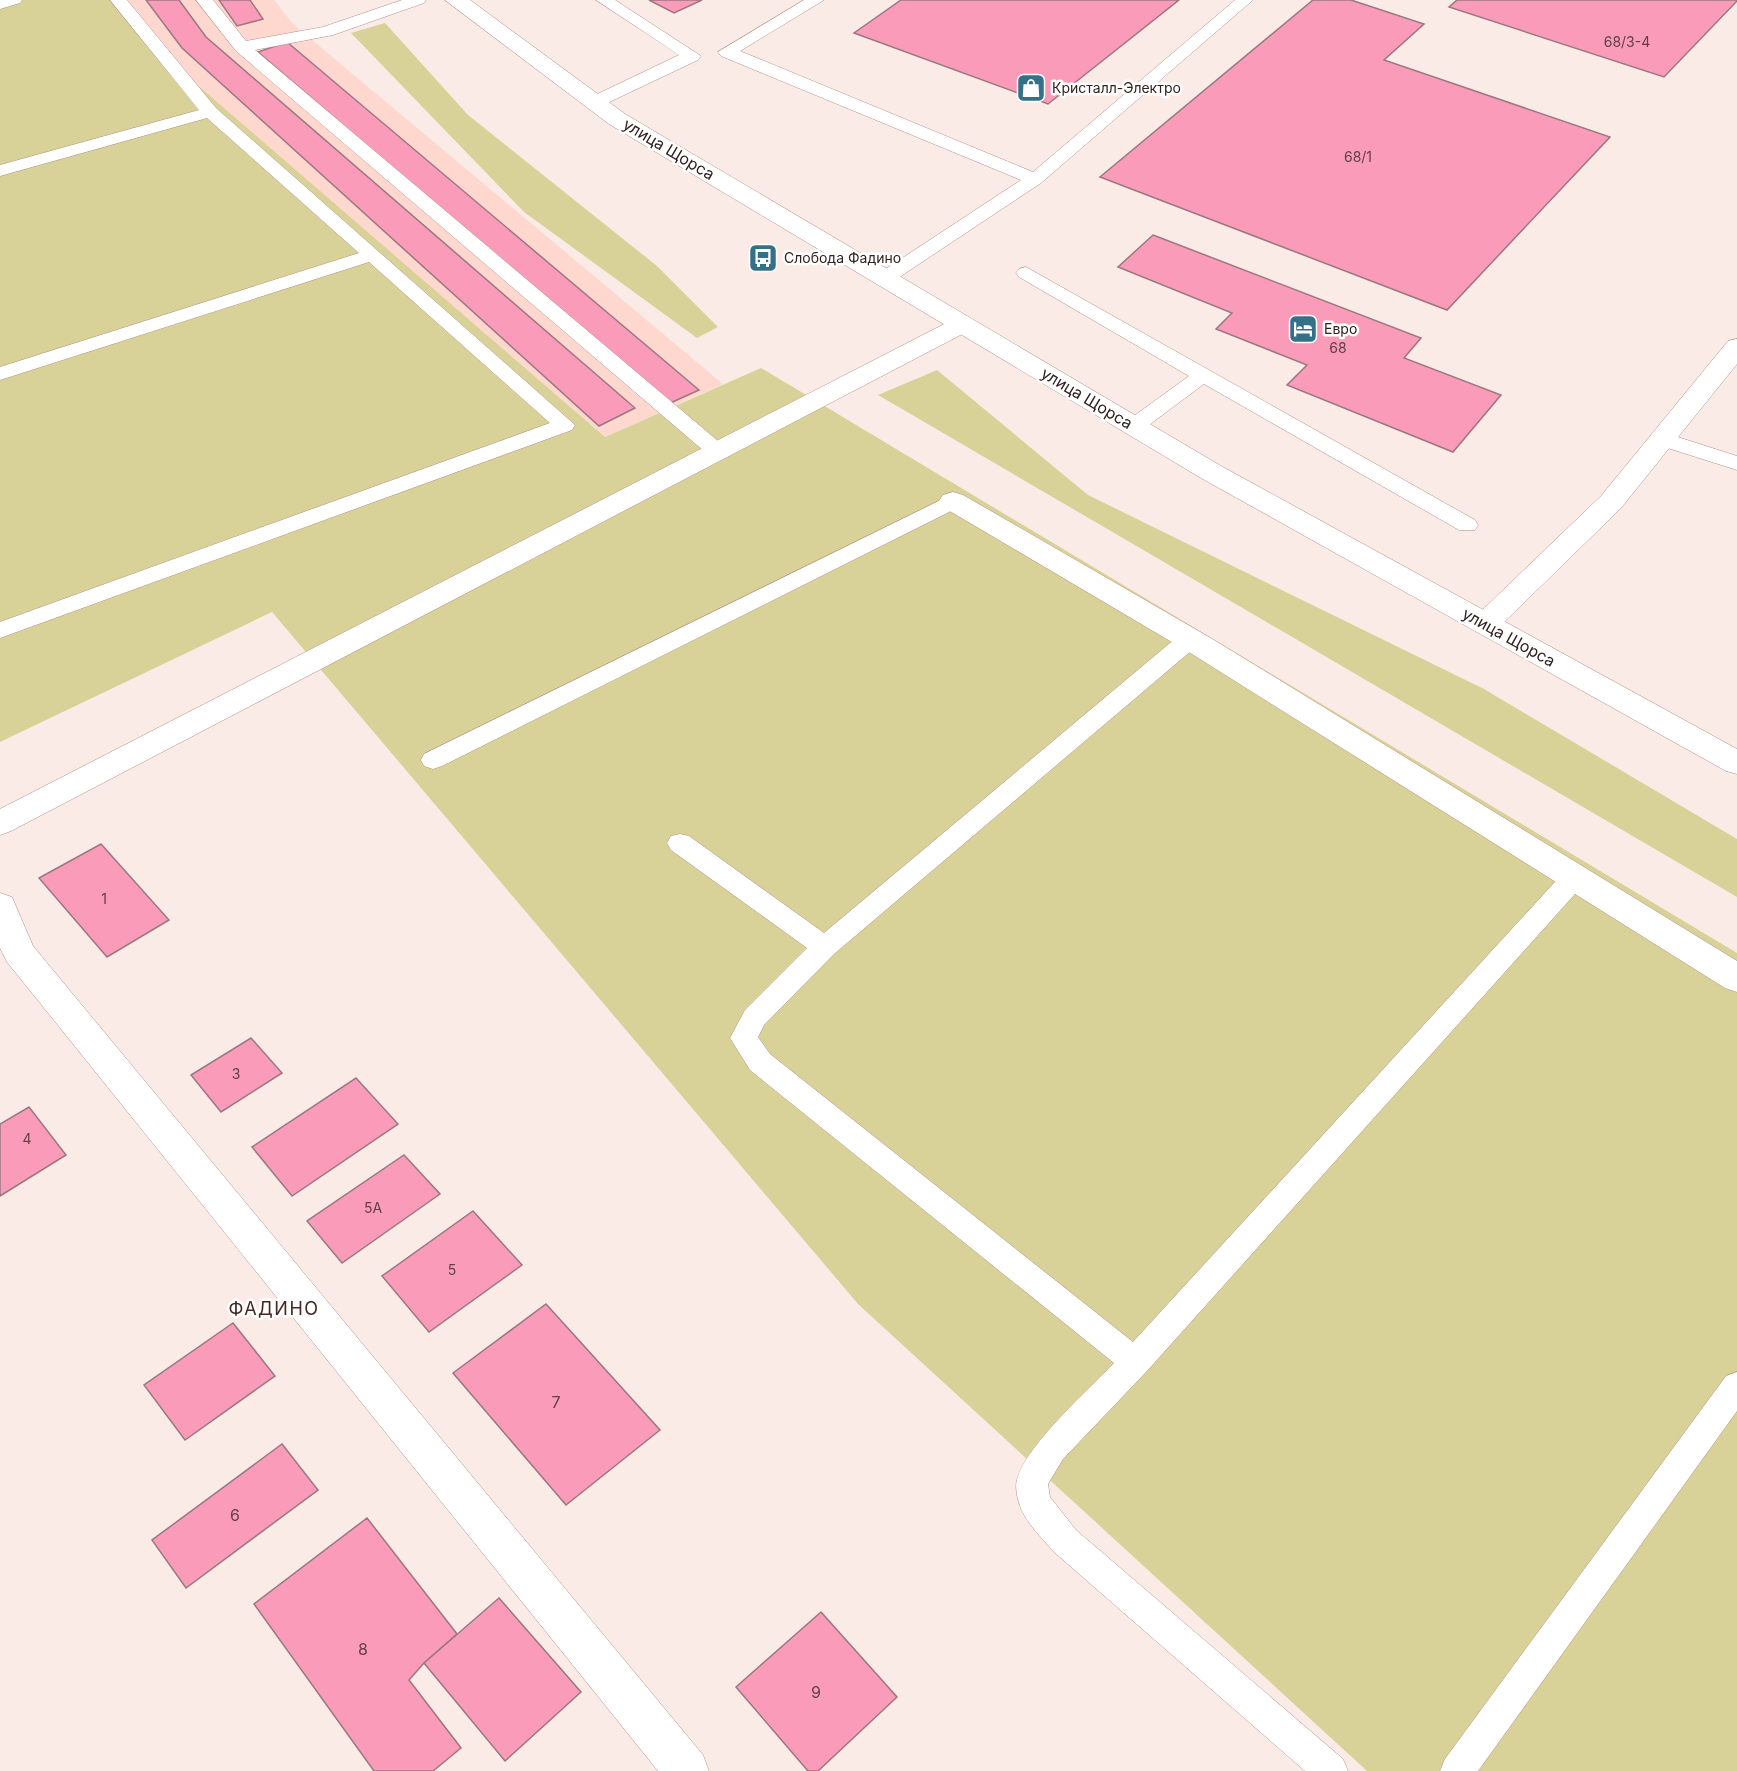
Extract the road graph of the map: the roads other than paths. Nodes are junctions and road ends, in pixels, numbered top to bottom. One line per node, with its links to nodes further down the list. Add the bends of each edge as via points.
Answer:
1 (14, 0): 9 (lane)
2 (118, 0): 12 (lane)
3 (204, 0): 10 (lane)
4 (418, 0): 10 (lane, via 327,31)
5 (456, 0): 11 (street, улица Щорса)
6 (604, 0): 11 (lane, via 692,56)
7 (816, 0): 14 (lane, via 727,52)
8 (1245, 0): 14 (lane)
9 (0, 4)
10 (242, 47): 24 (lane)
11 (595, 102): 17 (street, улица Щорса)
12 (210, 112): 13 (lane); 15 (lane)
13 (0, 171)
14 (1035, 179): 17 (lane)
15 (372, 255): 20 (lane); 29 (lane, via 565,425)
16 (1026, 273): 21 (lane)
17 (885, 278): 18 (street, улица Щорса)
18 (963, 324): 22 (street, улица Щорса); 24 (street)
19 (1737, 347): 23 (street)
20 (0, 374)
21 (1203, 375): 22 (lane); 27 (lane)
22 (1134, 426): 28 (street, улица Щорса)
23 (1662, 440): 25 (lane); 28 (street, via 1611,502)
24 (718, 452): 33 (street)
25 (1737, 463)
26 (953, 501): 30 (street); 31 (lane)
27 (1467, 525)
28 (1485, 624): 32 (street, улица Щорса)
29 (0, 630)
30 (1190, 639): 35 (street); 37 (lane)
31 (433, 760)
32 (1737, 764)
33 (0, 823)
34 (680, 843): 37 (lane)
35 (1574, 878): 38 (street); 39 (lane)
36 (0, 906): 41 (street, via 19,953)
37 (825, 946): 39 (lane, via 754,1018 744,1038 760,1062)
38 (1737, 978)
39 (1136, 1362): 42 (lane, via 1052,1449 1032,1481 1035,1503 1065,1541)
40 (1737, 1386): 43 (lane)
41 (687, 1771)
42 (1331, 1771)
43 (1457, 1771)

